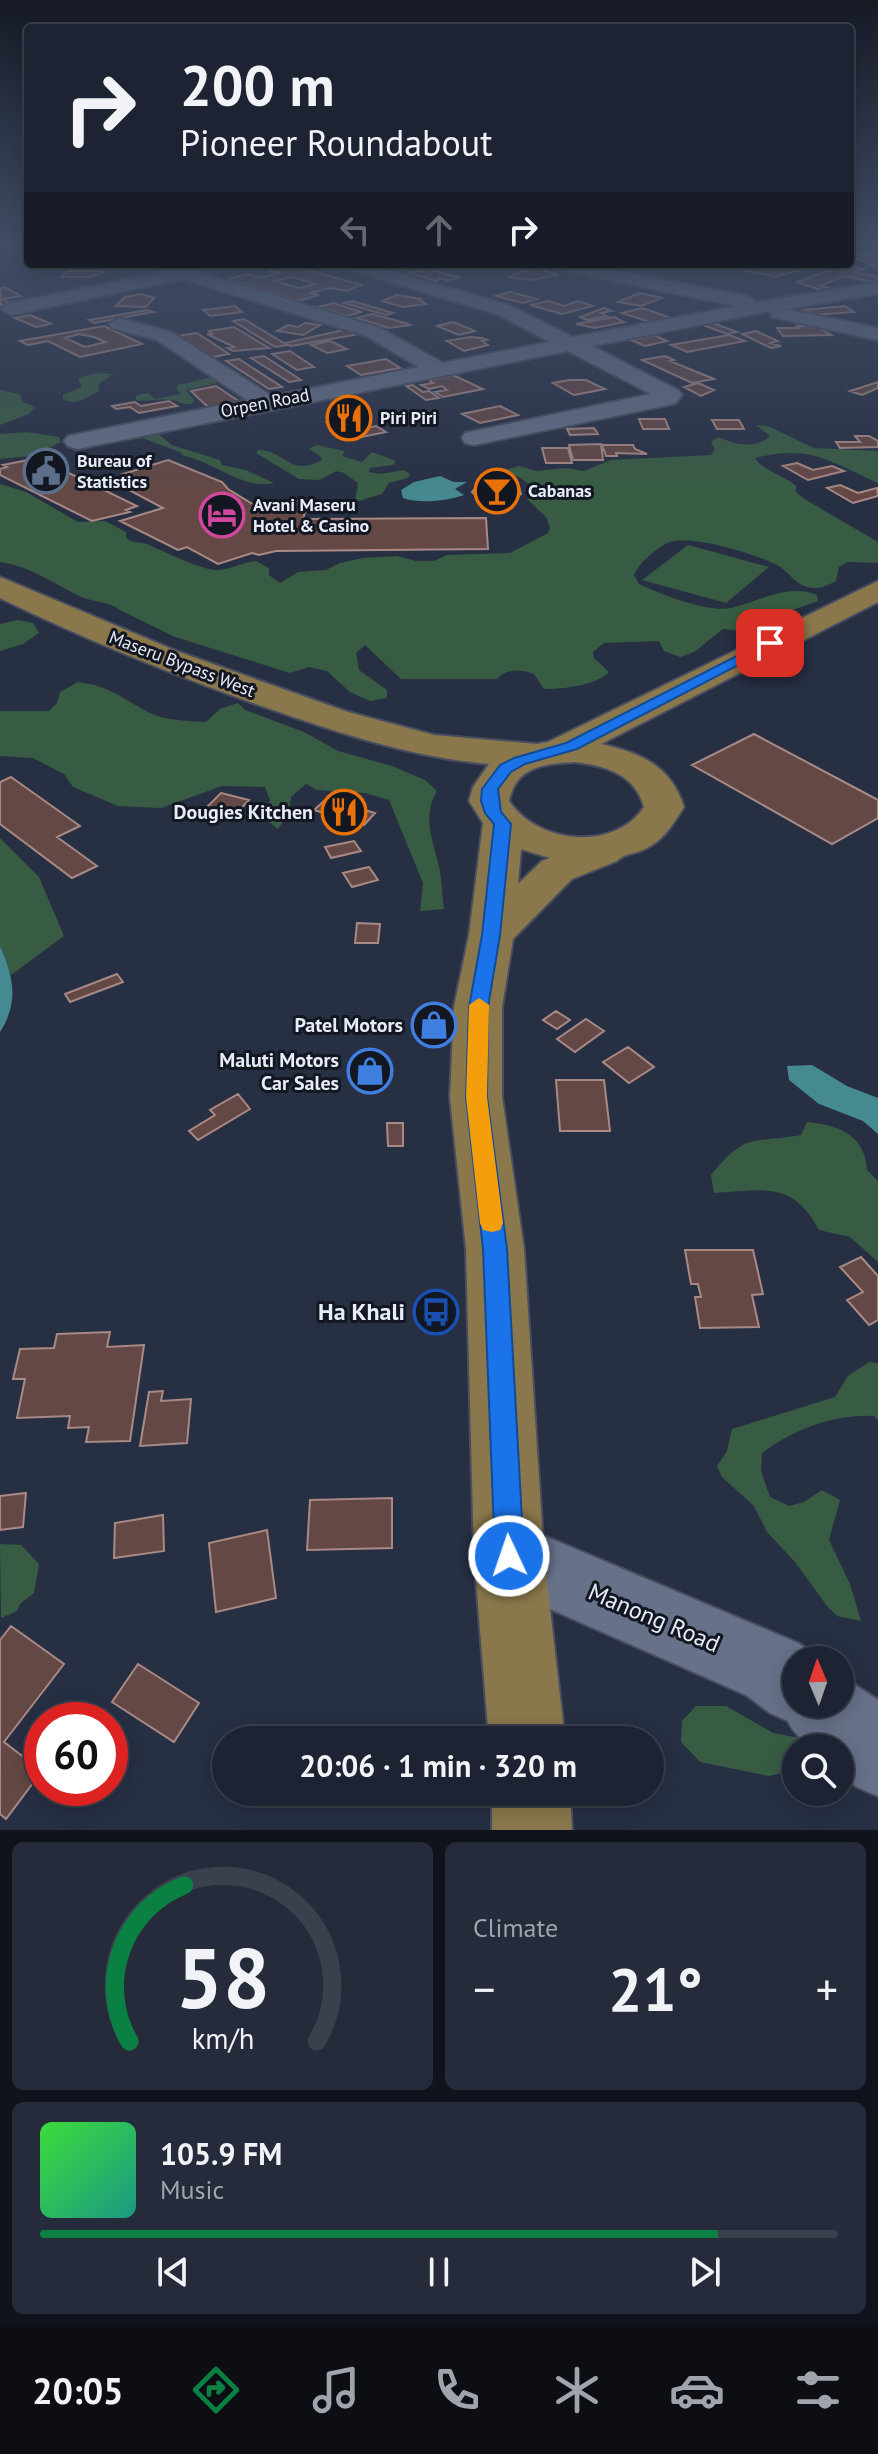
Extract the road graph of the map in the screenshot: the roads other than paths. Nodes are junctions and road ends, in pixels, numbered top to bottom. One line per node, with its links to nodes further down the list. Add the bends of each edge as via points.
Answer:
1 (132, 327): 9 (street, via 164,336)
2 (358, 327): 8 (street)
3 (540, 327): 7 (street)
4 (658, 327): 7 (street, Orpen Road)
5 (849, 327): 6 (street)
6 (878, 334)
7 (575, 344): 8 (street, Orpen Road); 10 (street, via 670,395)
8 (440, 370): 9 (street, Orpen Road)
9 (267, 403): 11 (street, Orpen Road)
10 (474, 438)
11 (77, 441)
12 (0, 586): 15 (main road, Maseru Bypass West, via 152,655)
13 (878, 590): 14 (main road)
14 (689, 682): 16 (main road, via 600,732); 17 (main road, via 644,758)
15 (368, 732): 16 (main road, via 473,754); 18 (main road, via 451,776)
16 (545, 754): 17 (main road, via 594,753); 18 (main road, via 495,778)
17 (645, 773): 19 (main road, via 662,795 664,807 651,829)
18 (496, 812): 19 (main road, via 535,841 555,847); 20 (main road)
19 (620, 844): 20 (main road, via 557,870)
20 (491, 935): 21 (main road, via 478,1007 476,1097 495,1249)
21 (509, 1556): 22 (street, Manong Road); 24 (main road)
22 (782, 1676)
23 (839, 1718): 25 (street, via 861,1734)
24 (526, 1726)
25 (878, 1757)
26 (531, 1806): 27 (main road)
27 (532, 1830)

